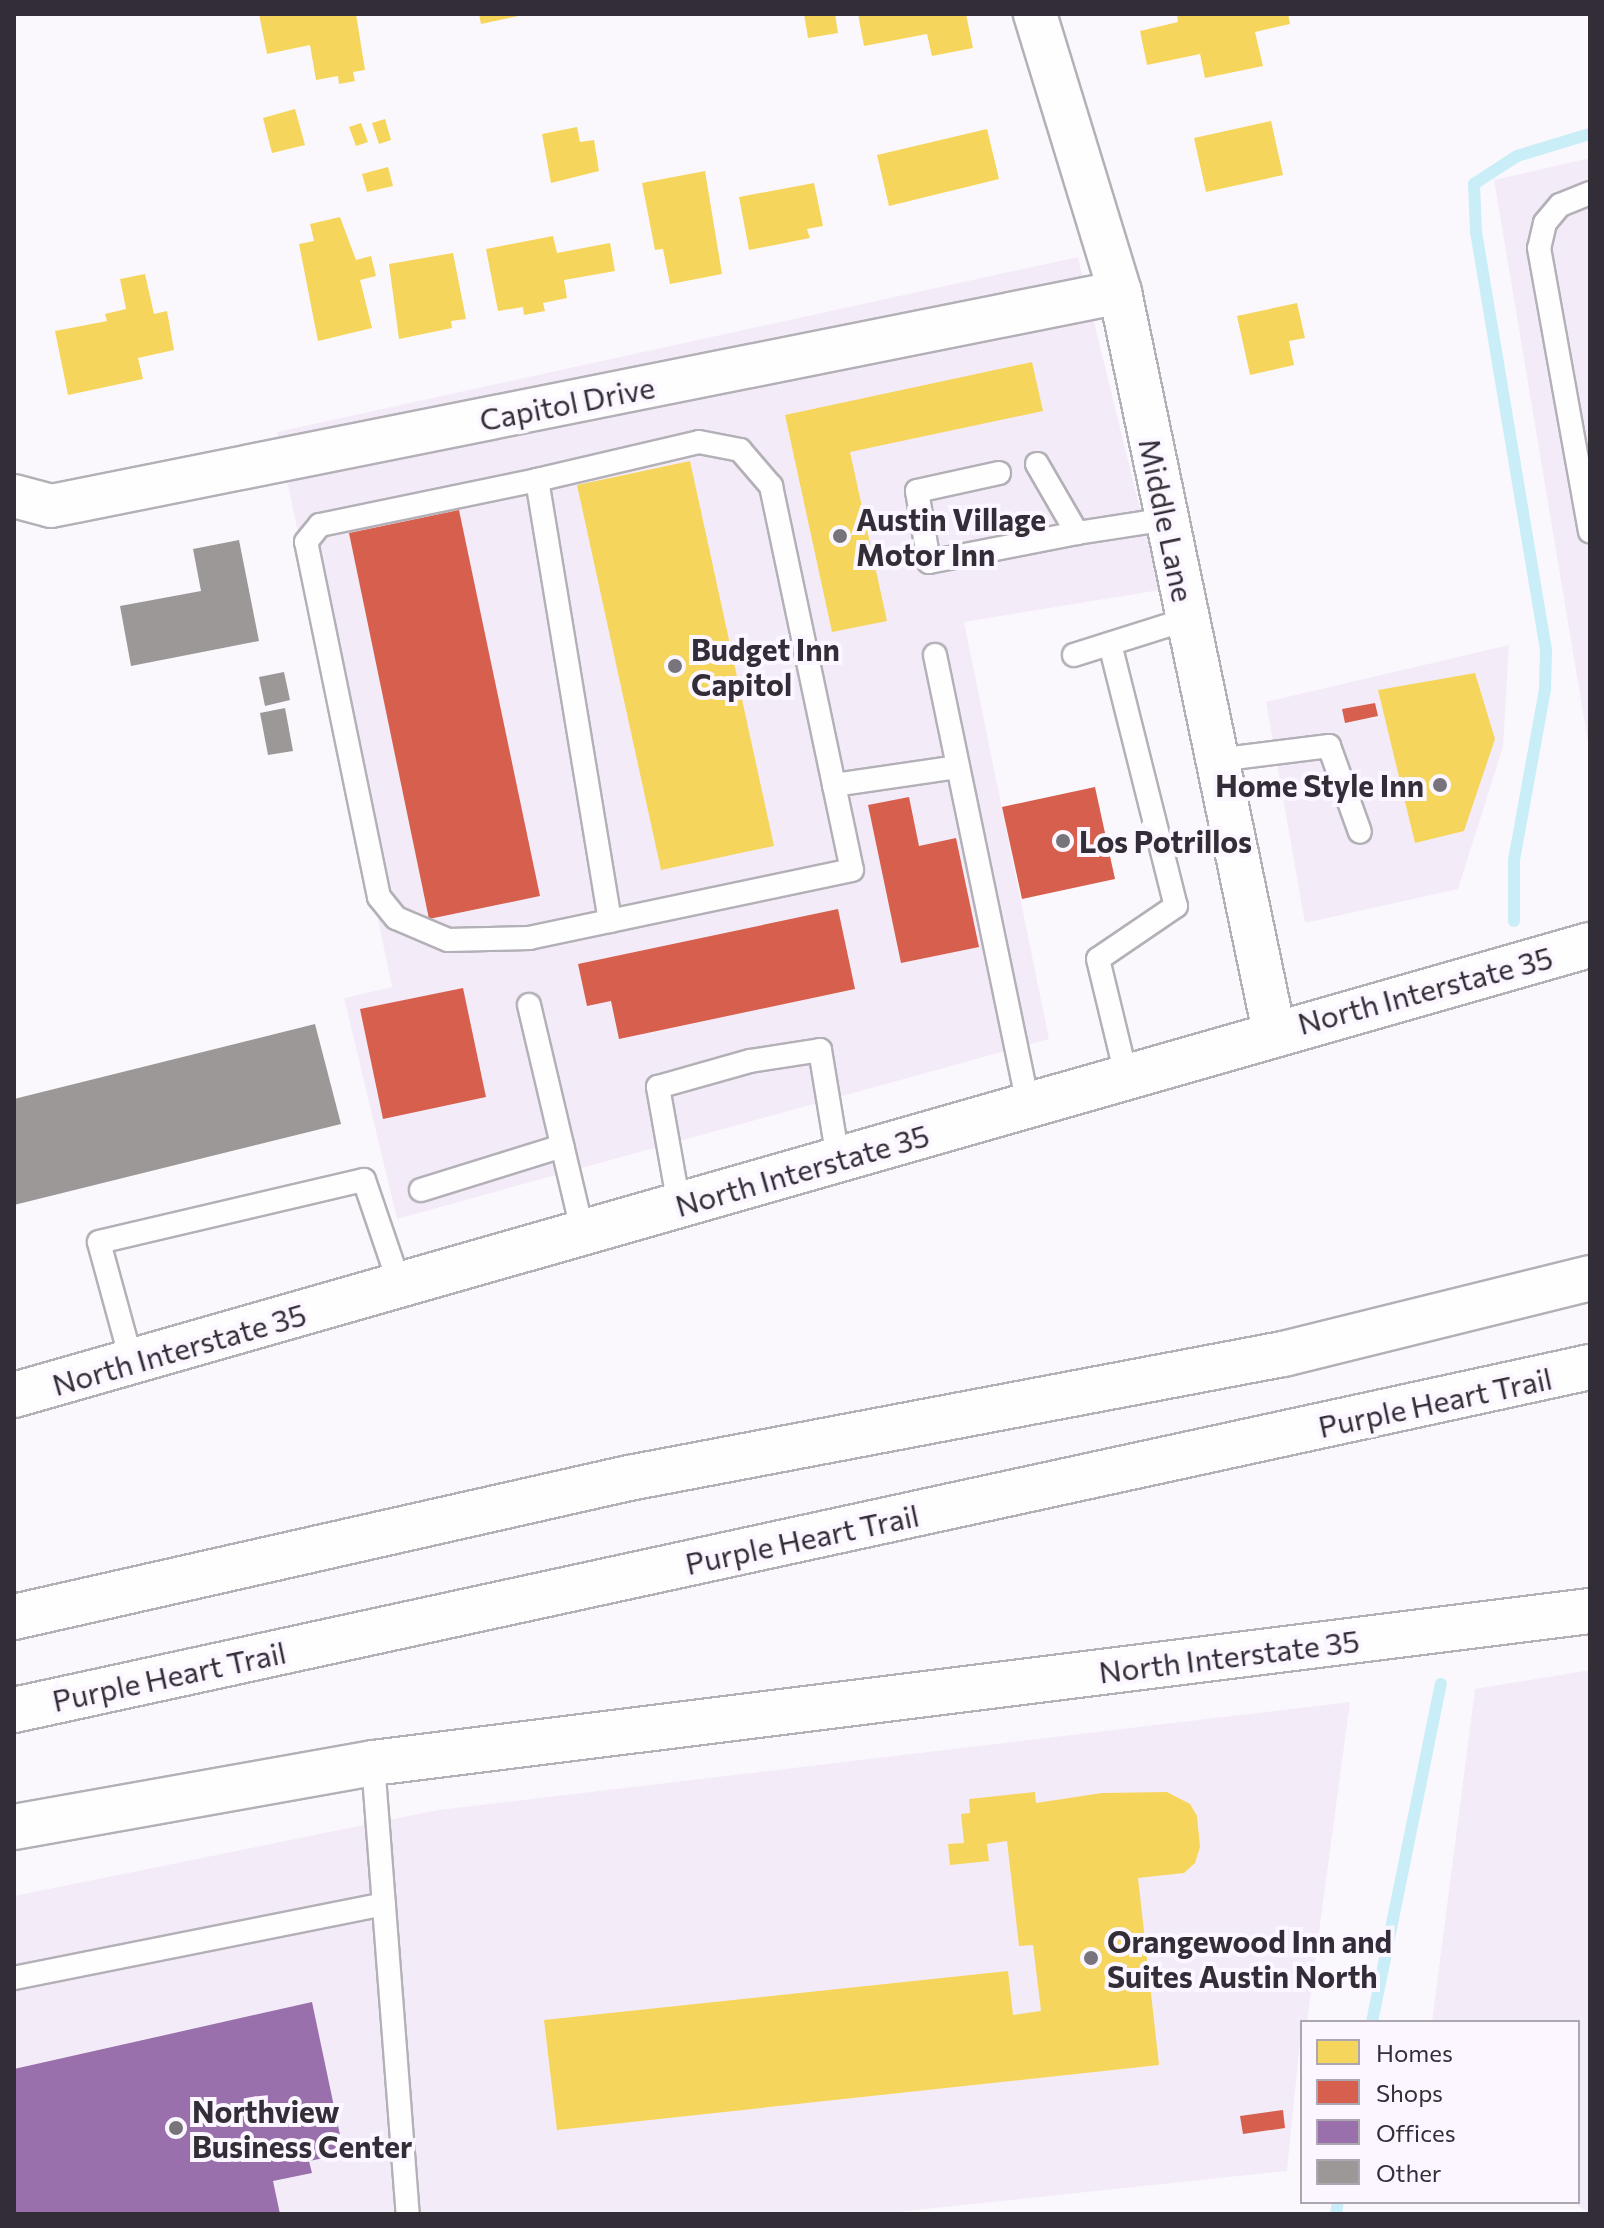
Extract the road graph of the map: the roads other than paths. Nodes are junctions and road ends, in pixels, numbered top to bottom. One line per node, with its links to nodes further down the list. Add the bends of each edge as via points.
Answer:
1 (1035, 14): 3 (street, Middle Lane)
2 (1590, 193): 9 (lane, via 1560,205 1545,223 1539,248)
3 (1120, 292): 7 (street, Capitol Drive, via 51,506); 8 (street, Middle Lane)
4 (1037, 464): 10 (lane)
5 (999, 473): 10 (lane, via 917,491 929,562)
6 (537, 480): 17 (lane, via 699,442 740,450 771,486); 19 (lane); 19 (lane, via 320,525 306,542 379,897 396,918 448,940 530,938)
7 (14, 496)
8 (1167, 519): 10 (lane); 11 (street, Middle Lane)
9 (1590, 531)
10 (1077, 533)
11 (1188, 619): 12 (lane); 15 (street, Middle Lane)
12 (1110, 644): 14 (lane); 23 (lane, via 1176,906 1098,959)
13 (935, 655): 16 (lane)
14 (1074, 655)
15 (1217, 760): 18 (lane, via 1329,746); 22 (street, Middle Lane)
16 (958, 767): 17 (lane); 24 (lane)
17 (834, 785): 19 (lane, via 852,870)
18 (1360, 832)
19 (610, 921)
20 (1590, 945): 22 (main road, North Interstate 35)
21 (529, 1005): 25 (lane)
22 (1274, 1032): 23 (main road, North Interstate 35)
23 (1126, 1075): 24 (main road, North Interstate 35)
24 (1028, 1104): 26 (main road, North Interstate 35)
25 (562, 1146): 27 (lane); 29 (lane)
26 (838, 1159): 28 (main road, North Interstate 35); 28 (lane, via 820,1050 750,1061 658,1087)
27 (421, 1190)
28 (679, 1205): 29 (main road, North Interstate 35)
29 (583, 1233): 31 (main road, North Interstate 35)
30 (1590, 1278): 36 (main road, via 1283,1354 629,1478)
31 (400, 1286): 32 (main road, North Interstate 35); 32 (lane, via 364,1180 99,1242)
32 (132, 1363): 34 (main road, North Interstate 35)
33 (1590, 1367): 37 (main road, Purple Heart Trail)
34 (14, 1395)
35 (1590, 1611): 38 (main road, North Interstate 35)
36 (14, 1617)
37 (14, 1710)
38 (373, 1763): 39 (main road, North Interstate 35); 40 (lane)
39 (14, 1827)
40 (384, 1904): 41 (lane); 42 (lane)
41 (14, 1978)
42 (408, 2214)

